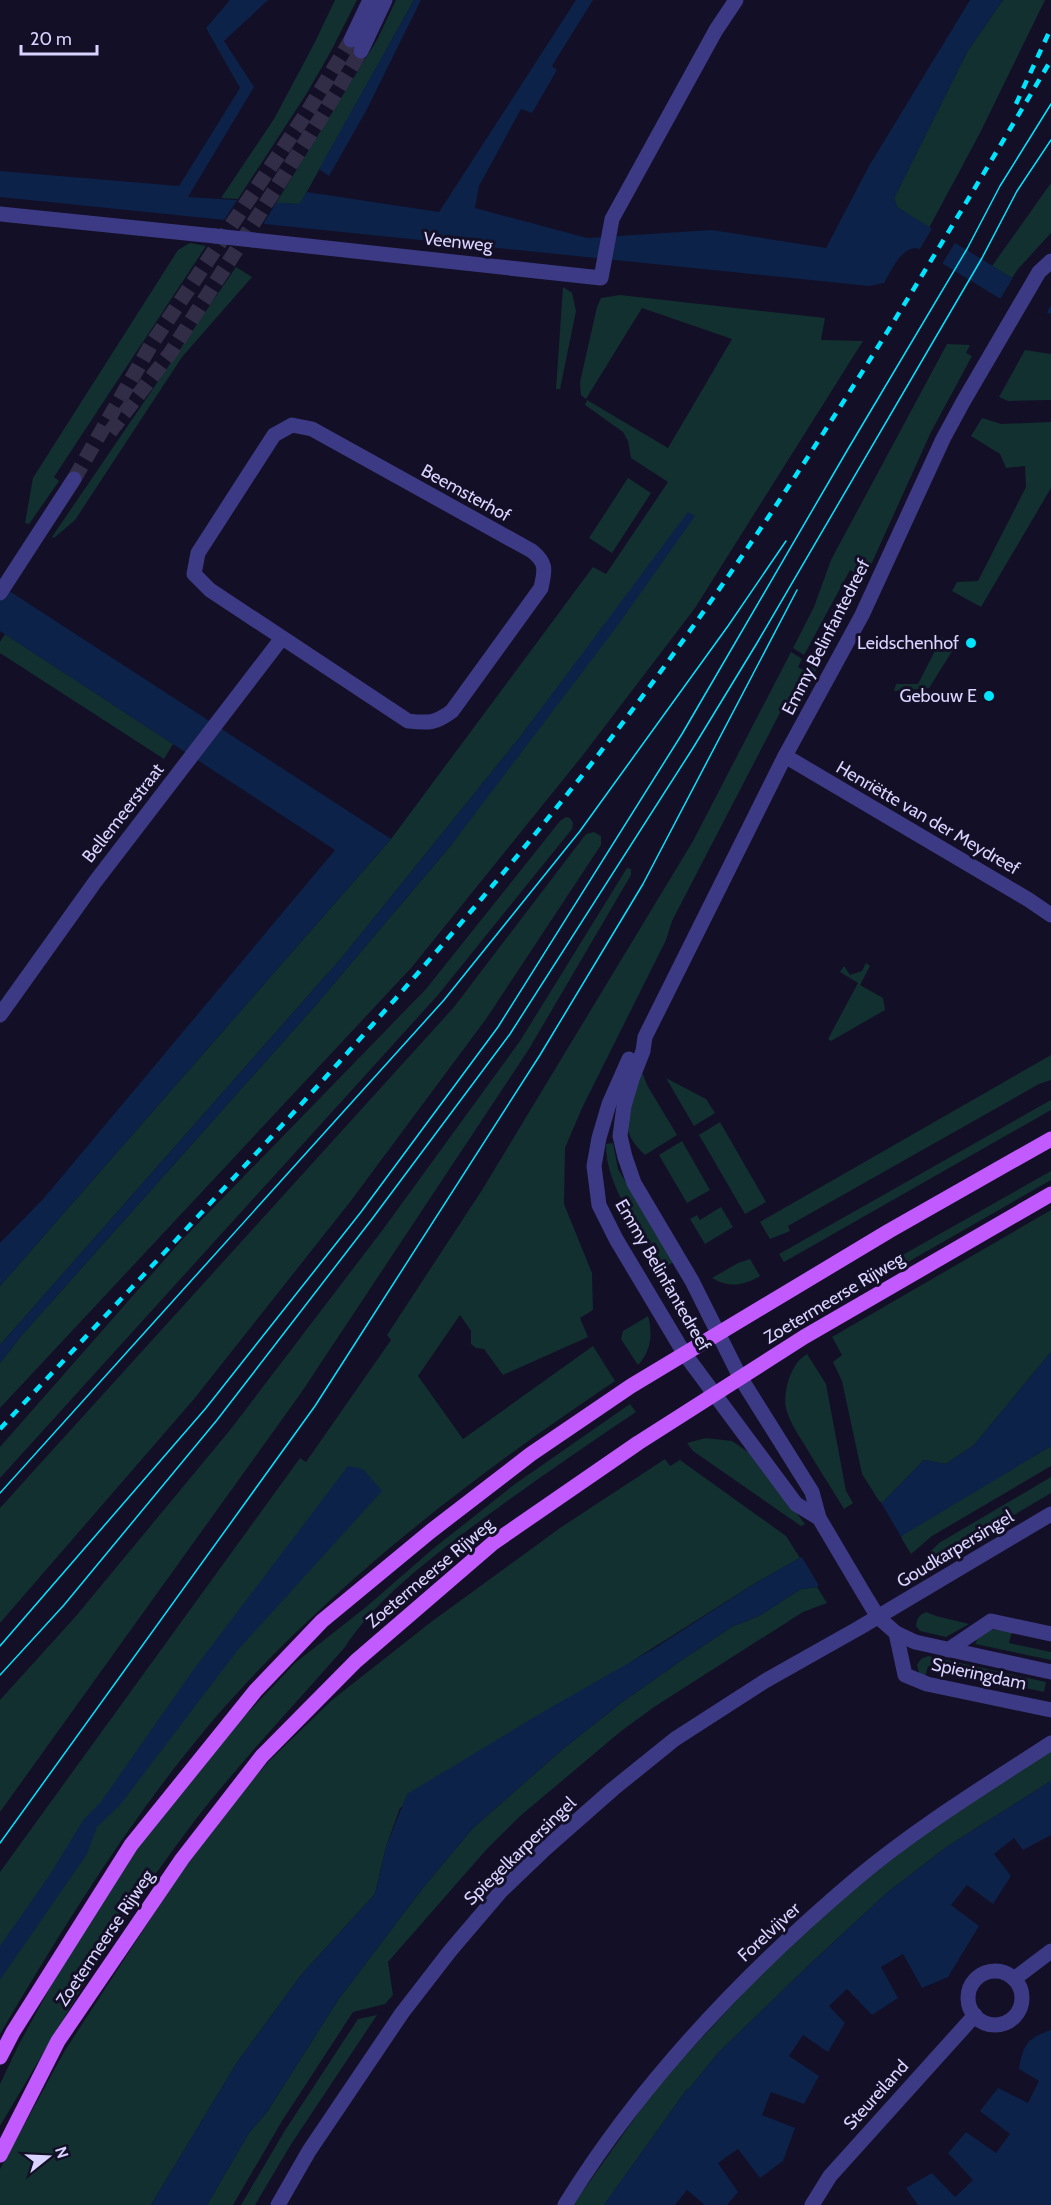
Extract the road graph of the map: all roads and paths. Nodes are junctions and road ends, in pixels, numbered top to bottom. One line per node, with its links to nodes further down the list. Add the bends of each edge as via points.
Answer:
1 (370, 0): 2 (street, via 356,45)
2 (385, 0)
3 (736, 0): 4 (street, Veenweg, bridge, via 612,219 601,278)
4 (0, 214)
5 (1051, 261): 9 (street, Emmy Belinfantedreef, via 1039,272 943,439 862,615)
6 (74, 479): 7 (street)
7 (0, 593)
8 (282, 638): 8 (street, Beemsterhof, via 210,590 194,574 198,553 274,435 292,425 312,429 532,551 541,558 545,569 541,588 452,711 440,720 408,721); 11 (street, Bellemeerstraat, via 95,882)
9 (785, 756): 10 (street, Henriëtte van der Meydreef); 12 (street, Emmy Belinfantedreef)
10 (1051, 915)
11 (0, 1016)
12 (645, 1037): 15 (street, Emmy Belinfantedreef, via 624,1106 620,1136 625,1157 634,1183 692,1281); 16 (street, Emmy Belinfantedreef, via 636,1045 609,1104 594,1166 599,1205)
13 (1051, 1139): 15 (main road, Zoetermeerse Rijweg)
14 (1051, 1194): 17 (main road, Zoetermeerse Rijweg)
15 (717, 1333): 16 (main road, Zoetermeerse Rijweg); 17 (street, Emmy Belinfantedreef)
16 (684, 1353): 18 (street, Emmy Belinfantedreef); 31 (main road, Zoetermeerse Rijweg, via 531,1454 322,1621 256,1690 131,1845)
17 (740, 1377): 18 (main road, Zoetermeerse Rijweg); 20 (street, Spieringdam, via 812,1492)
18 (714, 1393): 20 (street, Spieringdam, via 796,1504); 32 (main road, Zoetermeerse Rijweg, via 493,1544 356,1661 262,1756 182,1859 58,2041)
19 (1051, 1514): 21 (street, Goudkarpersingel)
20 (822, 1524): 21 (street, Spieringdam)
21 (878, 1617): 22 (street, Spieringdam); 33 (street, Spiegelkarpersingel, via 765,1681 675,1739 613,1789 502,1890 402,2013 309,2151)
22 (896, 1634): 24 (street, Spieringdam); 26 (street, Spieringdam, via 905,1675 927,1684)
23 (1051, 1634): 24 (street, Spieringdam, via 991,1621)
24 (948, 1650): 25 (street, Spieringdam)
25 (1051, 1672)
26 (1051, 1710)
27 (1051, 1743): 34 (street, Forelvijver, via 950,1808 858,1877 764,1962 658,2077 610,2138)
28 (1051, 1951): 29 (street)
29 (1014, 1979): 30 (street, via 998,1971 980,1975 969,1989 970,2007); 30 (street, via 1022,2003 1013,2018 998,2025)
30 (975, 2015): 35 (street, Steureiland, via 830,2176)
31 (0, 2057)
32 (0, 2155)
33 (278, 2205)
34 (566, 2205)
35 (813, 2205)

